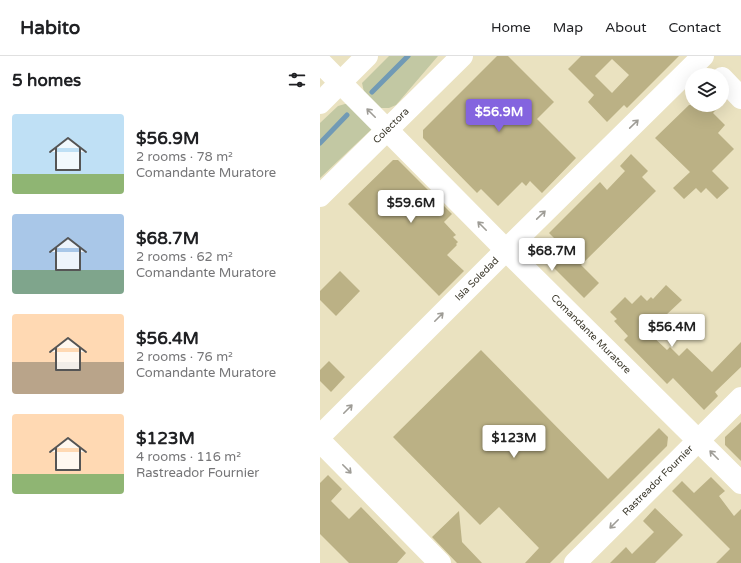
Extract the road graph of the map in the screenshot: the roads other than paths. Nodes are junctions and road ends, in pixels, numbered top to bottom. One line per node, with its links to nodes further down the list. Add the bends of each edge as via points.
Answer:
1 (367, 56): 6 (street)
2 (462, 56): 10 (street, Colectora)
3 (702, 57): 5 (street); 12 (street, Isla Soledad, one-way to 3)
4 (320, 62): 6 (street, Comandante Muratore)
5 (712, 68)
6 (340, 83): 9 (street); 10 (street, Comandante Muratore, one-way to 6)
7 (729, 85): 8 (street)
8 (741, 98)
9 (320, 103)
10 (387, 130): 11 (street, Colectora); 12 (street, Comandante Muratore, one-way to 10)
11 (320, 196)
12 (506, 250): 14 (street, Isla Soledad, one-way to 12); 15 (street, Comandante Muratore)
13 (741, 398): 15 (street, Rastreador Fournier)
14 (320, 436)
15 (699, 440): 17 (street, Comandante Muratore, one-way to 15); 19 (street, Rastreador Fournier, one-way to 19)
16 (320, 441): 18 (street, one-way to 18)
17 (741, 483)
18 (440, 563)
19 (575, 563)

